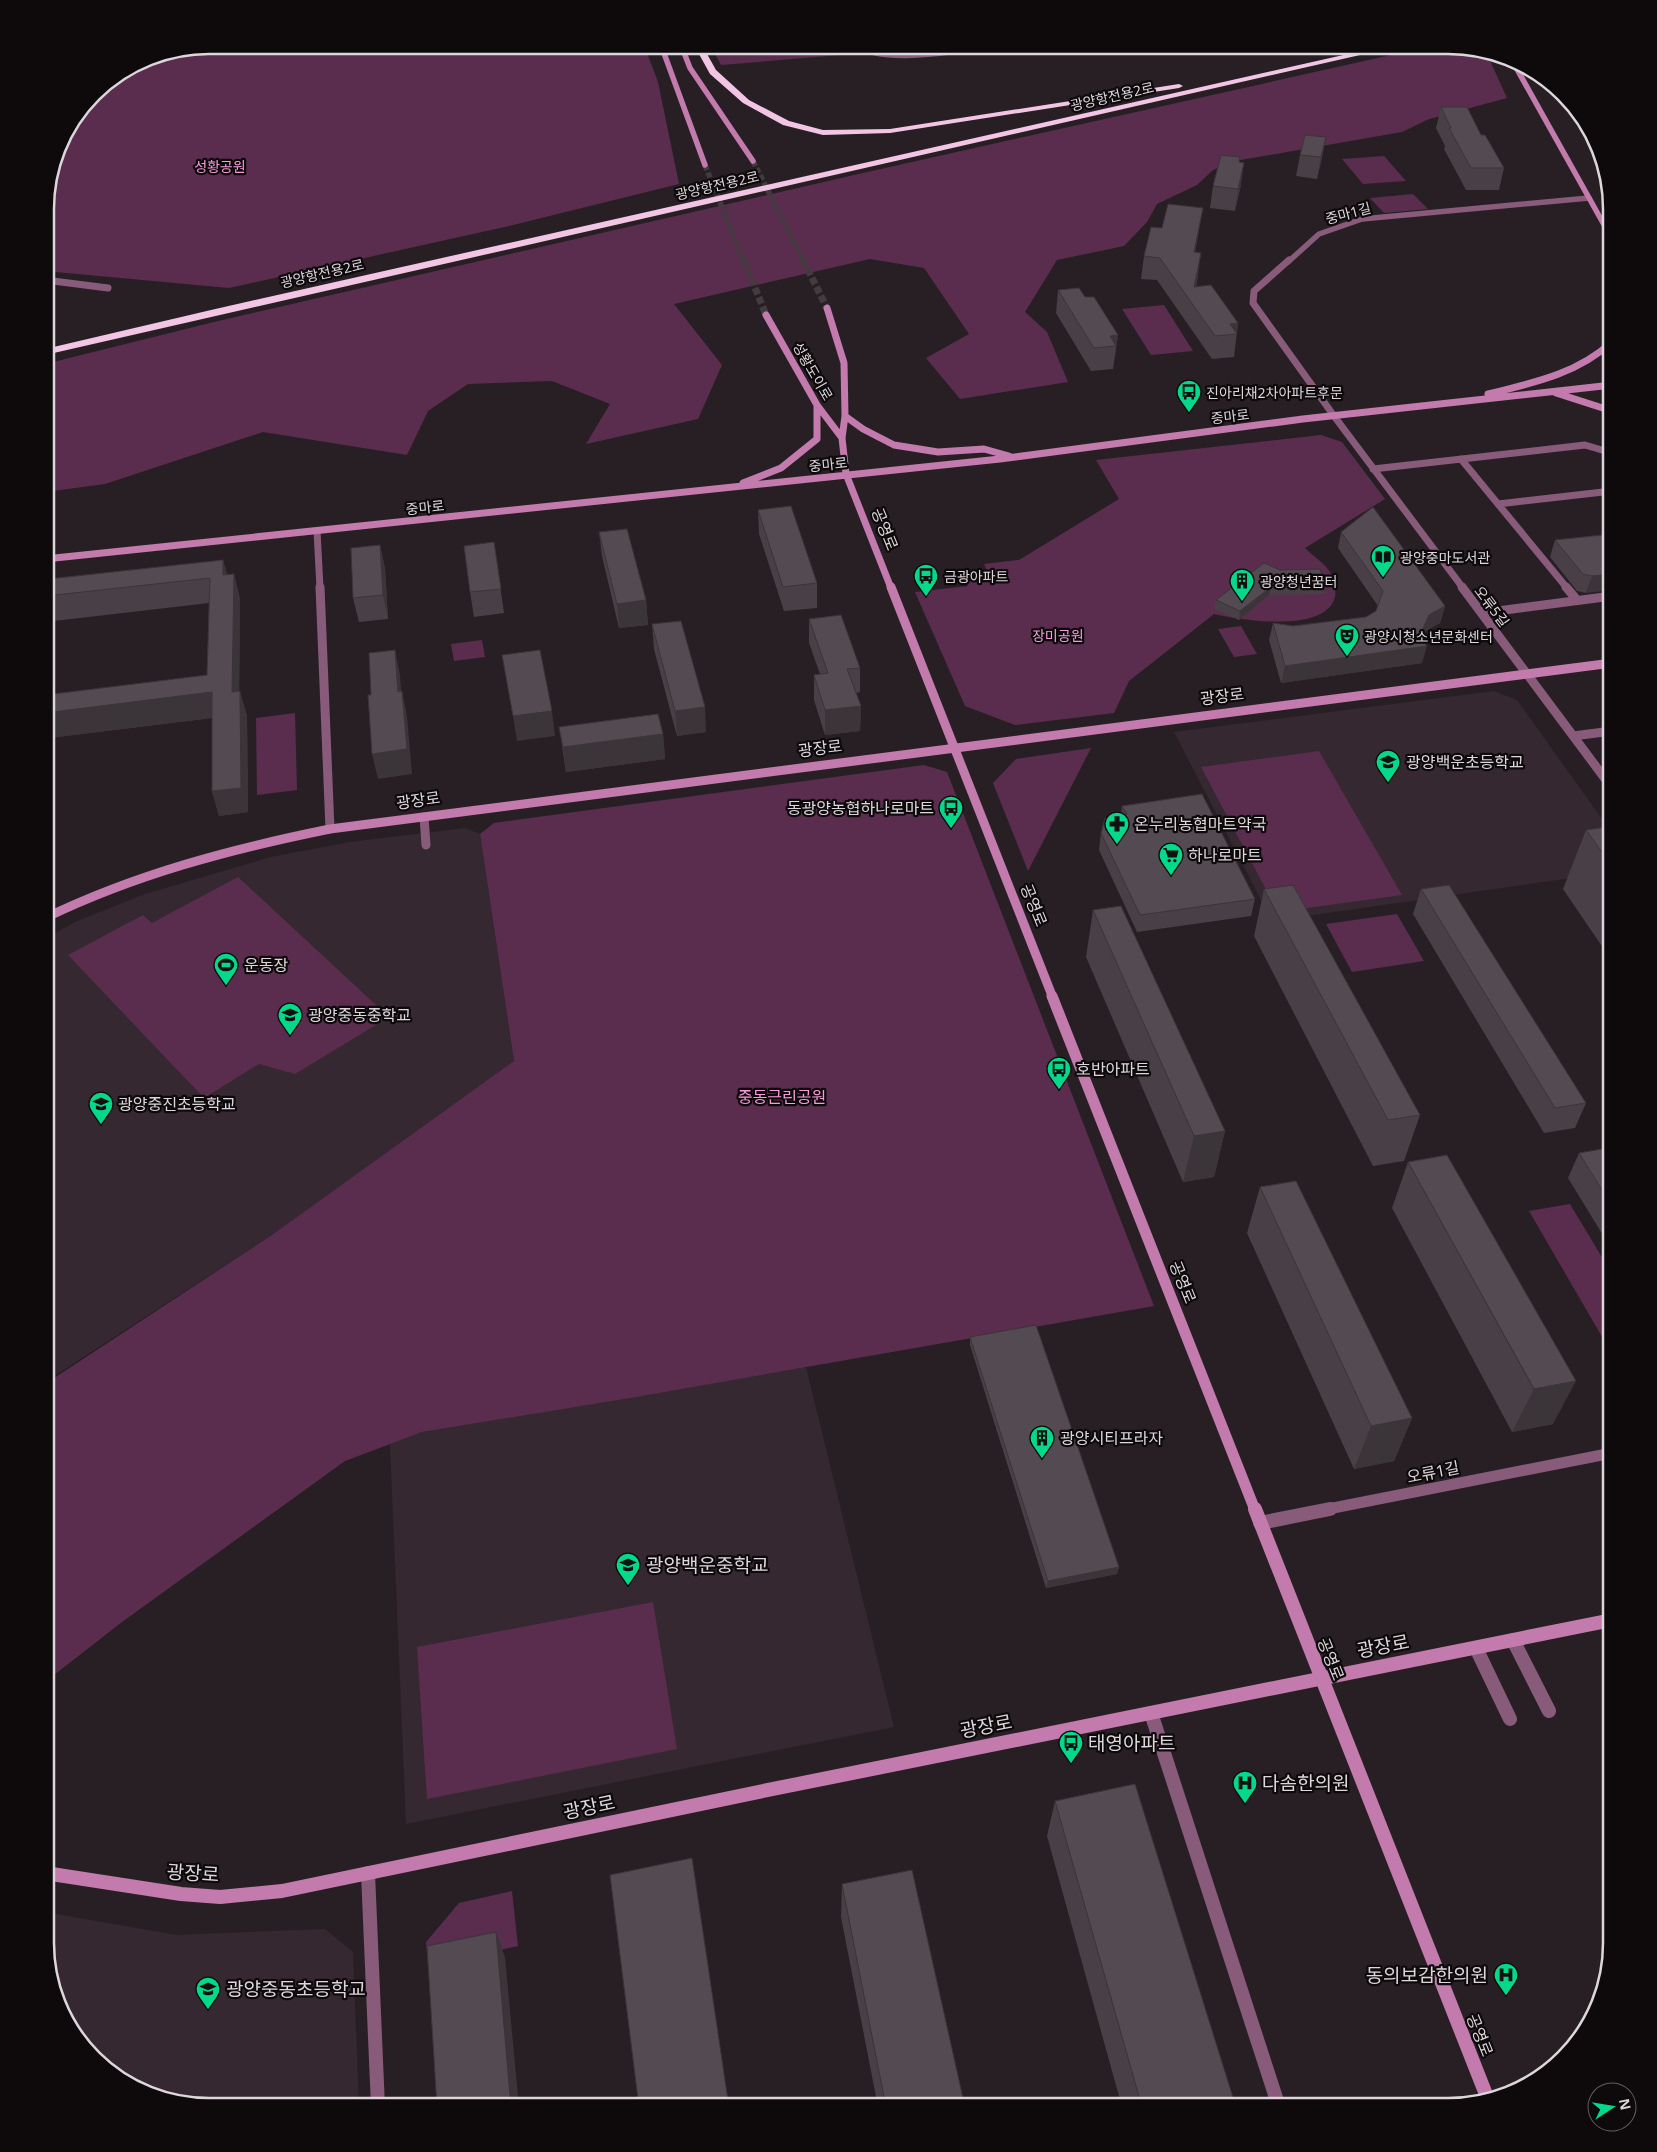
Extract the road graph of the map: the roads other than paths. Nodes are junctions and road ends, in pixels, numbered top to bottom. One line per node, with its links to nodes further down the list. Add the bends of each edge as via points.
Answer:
1 (664, 54): 11 (street)
2 (684, 54): 10 (street)
3 (703, 54): 9 (highway, via 713,71 753,106 776,120 813,131 852,133 890,130)
4 (878, 54): 5 (street)
5 (897, 54)
6 (1325, 54): 9 (highway, 광양항전용2로)
7 (1362, 54): 19 (highway, 광양항전용2로)
8 (1518, 71): 12 (street)
9 (1198, 83): 18 (highway, 광양항전용2로)
10 (753, 161)
11 (704, 165)
12 (1589, 198): 13 (street); 27 (street, 중마1길, via 1362,219 1319,234 1254,291 1253,302)
13 (1603, 222)
14 (54, 281): 15 (street)
15 (108, 288)
16 (827, 308): 26 (street, 성황도이로, via 844,364)
17 (766, 315): 24 (street, 성황도이로)
18 (65, 337)
19 (54, 350)
20 (1603, 352): 23 (street, via 1556,375)
21 (1603, 386): 22 (street, 중마로)
22 (1553, 392): 23 (street, 중마로); 25 (street)
23 (1457, 402): 27 (street, 중마로)
24 (817, 405): 28 (street, 성황도이로); 34 (street, via 818,439 781,468)
25 (1603, 408)
26 (845, 416): 28 (street, 성황도이로); 30 (street, via 894,445 938,452 984,449)
27 (1334, 416): 30 (street, 중마로); 32 (street, 오류5길)
28 (842, 438): 33 (street, 성황도이로)
29 (1603, 451): 31 (street, via 1585,445)
30 (1014, 457): 33 (street, 중마로)
31 (1461, 459): 32 (street); 36 (street)
32 (1373, 468): 43 (street, 오류5길)
33 (846, 474): 34 (street, 중마로); 48 (street, 공영로)
34 (735, 487): 37 (street, 중마로)
35 (1603, 492): 36 (street)
36 (1498, 504): 39 (street)
37 (317, 530): 40 (street, 중마로); 51 (street)
38 (1547, 552): 39 (street)
39 (1538, 554): 42 (street)
40 (54, 558)
41 (1603, 597): 42 (street)
42 (1577, 600): 43 (street)
43 (1482, 613): 45 (street, 오류5길)
44 (1603, 664): 45 (street, 광장로)
45 (1527, 674): 47 (street, 오류5길); 48 (street, 광장로)
46 (1603, 732): 47 (street)
47 (1573, 736): 49 (street, 오류5길)
48 (954, 748): 50 (street, 광장로); 55 (street, 공영로)
49 (1603, 776)
50 (424, 817): 51 (street, 광장로); 52 (street)
51 (330, 829): 53 (street, 광장로, via 262,842 153,871)
52 (426, 845)
53 (54, 914)
54 (1603, 1455): 55 (street, 오류1길)
55 (1260, 1523): 59 (street, 공영로)
56 (1603, 1622): 57 (street, 광장로)
57 (1513, 1640): 58 (street, 광장로); 60 (street)
58 (1476, 1648): 59 (street, 광장로); 62 (street)
59 (1322, 1679): 61 (street, 광장로); 65 (street, 공영로)
60 (1549, 1711)
61 (1151, 1713): 64 (street, 광장로); 67 (street)
62 (1510, 1719)
63 (54, 1873): 64 (street, 광장로, via 181,1894 220,1897 282,1891)
64 (368, 1873): 66 (street)
65 (1486, 2093)
66 (378, 2098)
67 (1276, 2098)

